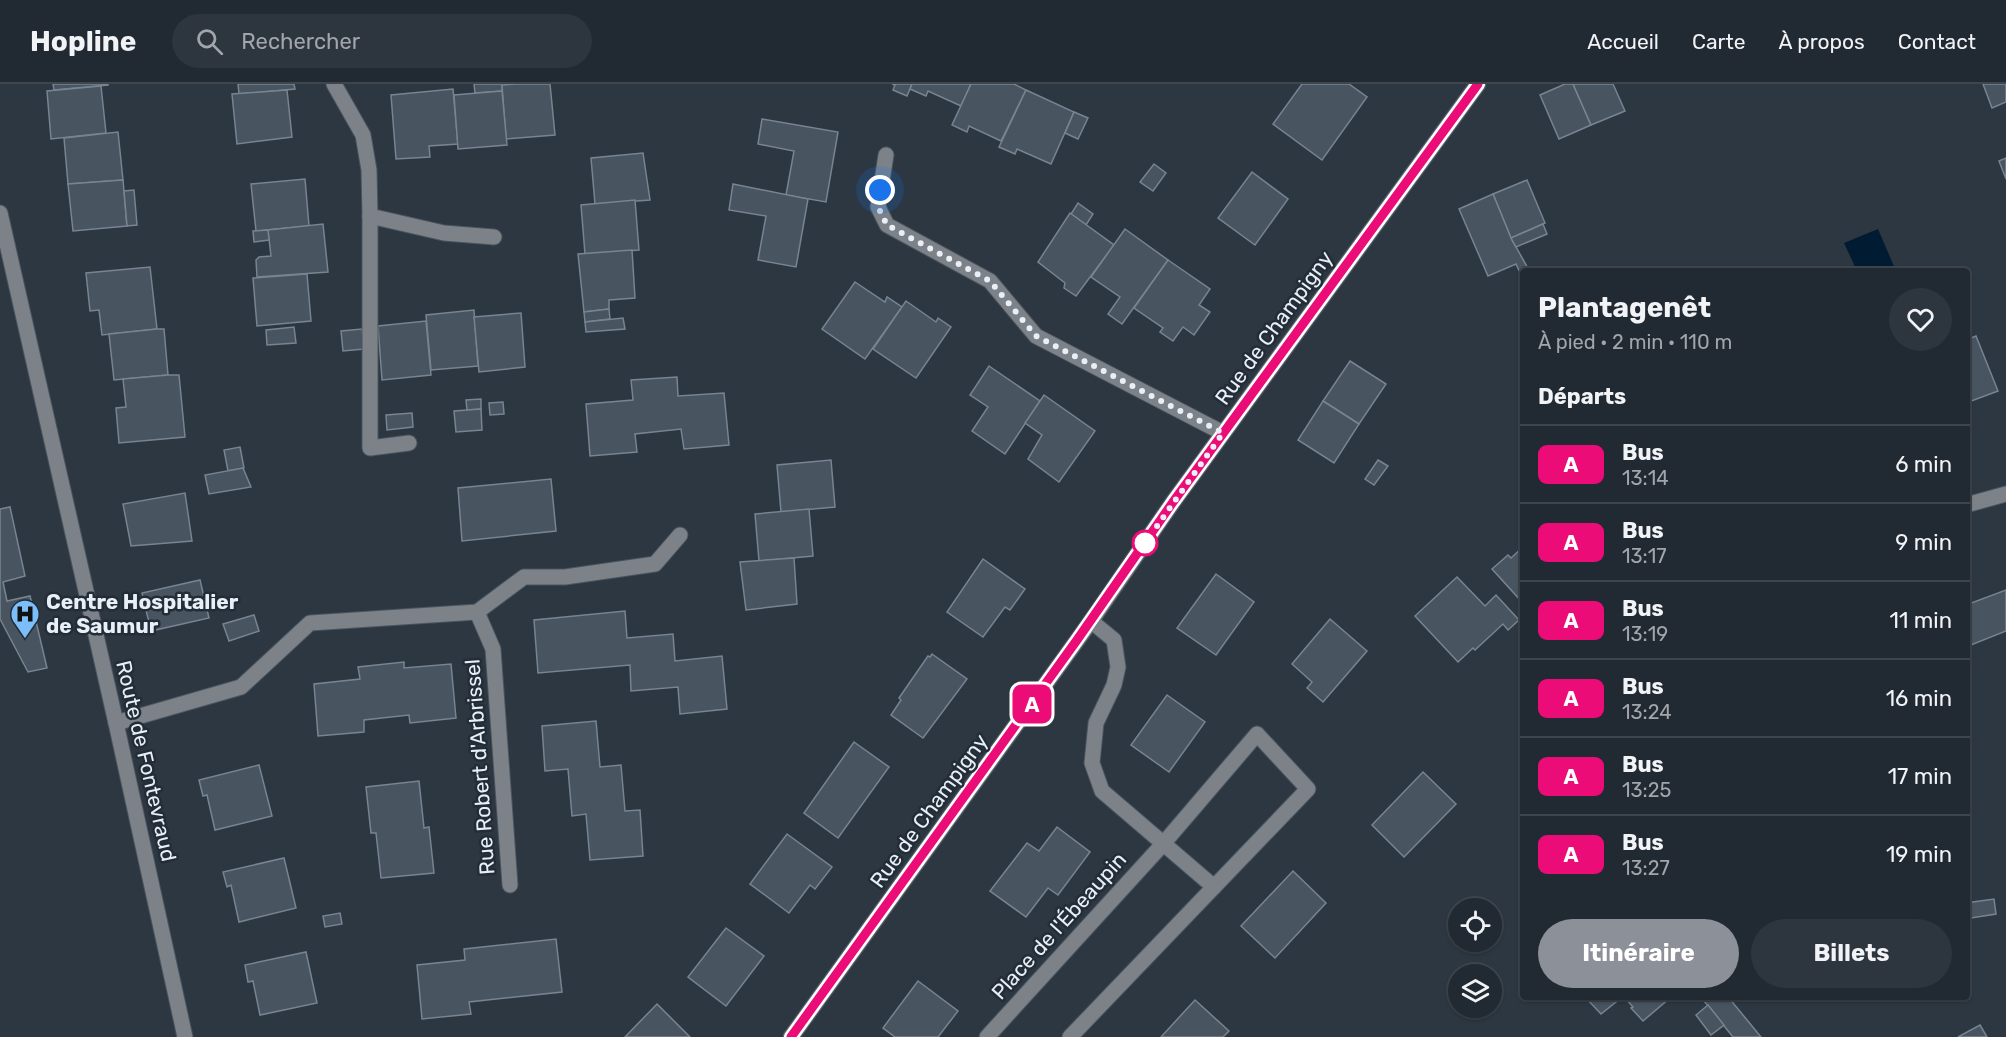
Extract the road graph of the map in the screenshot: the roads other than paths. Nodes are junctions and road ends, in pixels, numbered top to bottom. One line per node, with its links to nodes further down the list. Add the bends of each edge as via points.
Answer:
1 (334, 84): 5 (street, via 363,135)
2 (1478, 84): 7 (street, Rue de Champigny)
3 (886, 155): 7 (street, via 878,207 887,225 990,281 1036,336)
4 (0, 213): 14 (street, Route de Fontevraud)
5 (370, 216): 6 (street, via 444,233); 8 (street, via 370,448)
6 (494, 237)
7 (1223, 433): 13 (street, Rue de Champigny)
8 (409, 443)
9 (2006, 494): 10 (street)
10 (1970, 504)
11 (680, 535): 12 (street, via 655,564 565,577 524,577)
12 (477, 612): 14 (street, via 310,623 241,687); 16 (street, Rue Robert d'Arbrissel, via 493,649)
13 (1091, 621): 15 (street, via 1114,640 1118,667 1096,723 1092,763 1098,782 1102,791); 19 (street, Rue de Champigny)
14 (116, 723): 18 (street, Route de Fontevraud)
15 (1163, 844): 17 (street); 17 (street, Place de l'Ébeaupin, via 1257,735 1308,789); 20 (street, Place de l'Ébeaupin)
16 (510, 885)
17 (1214, 887): 21 (street, Place de l'Ébeaupin)
18 (185, 1037)
19 (791, 1037)
20 (987, 1037)
21 (1070, 1037)

